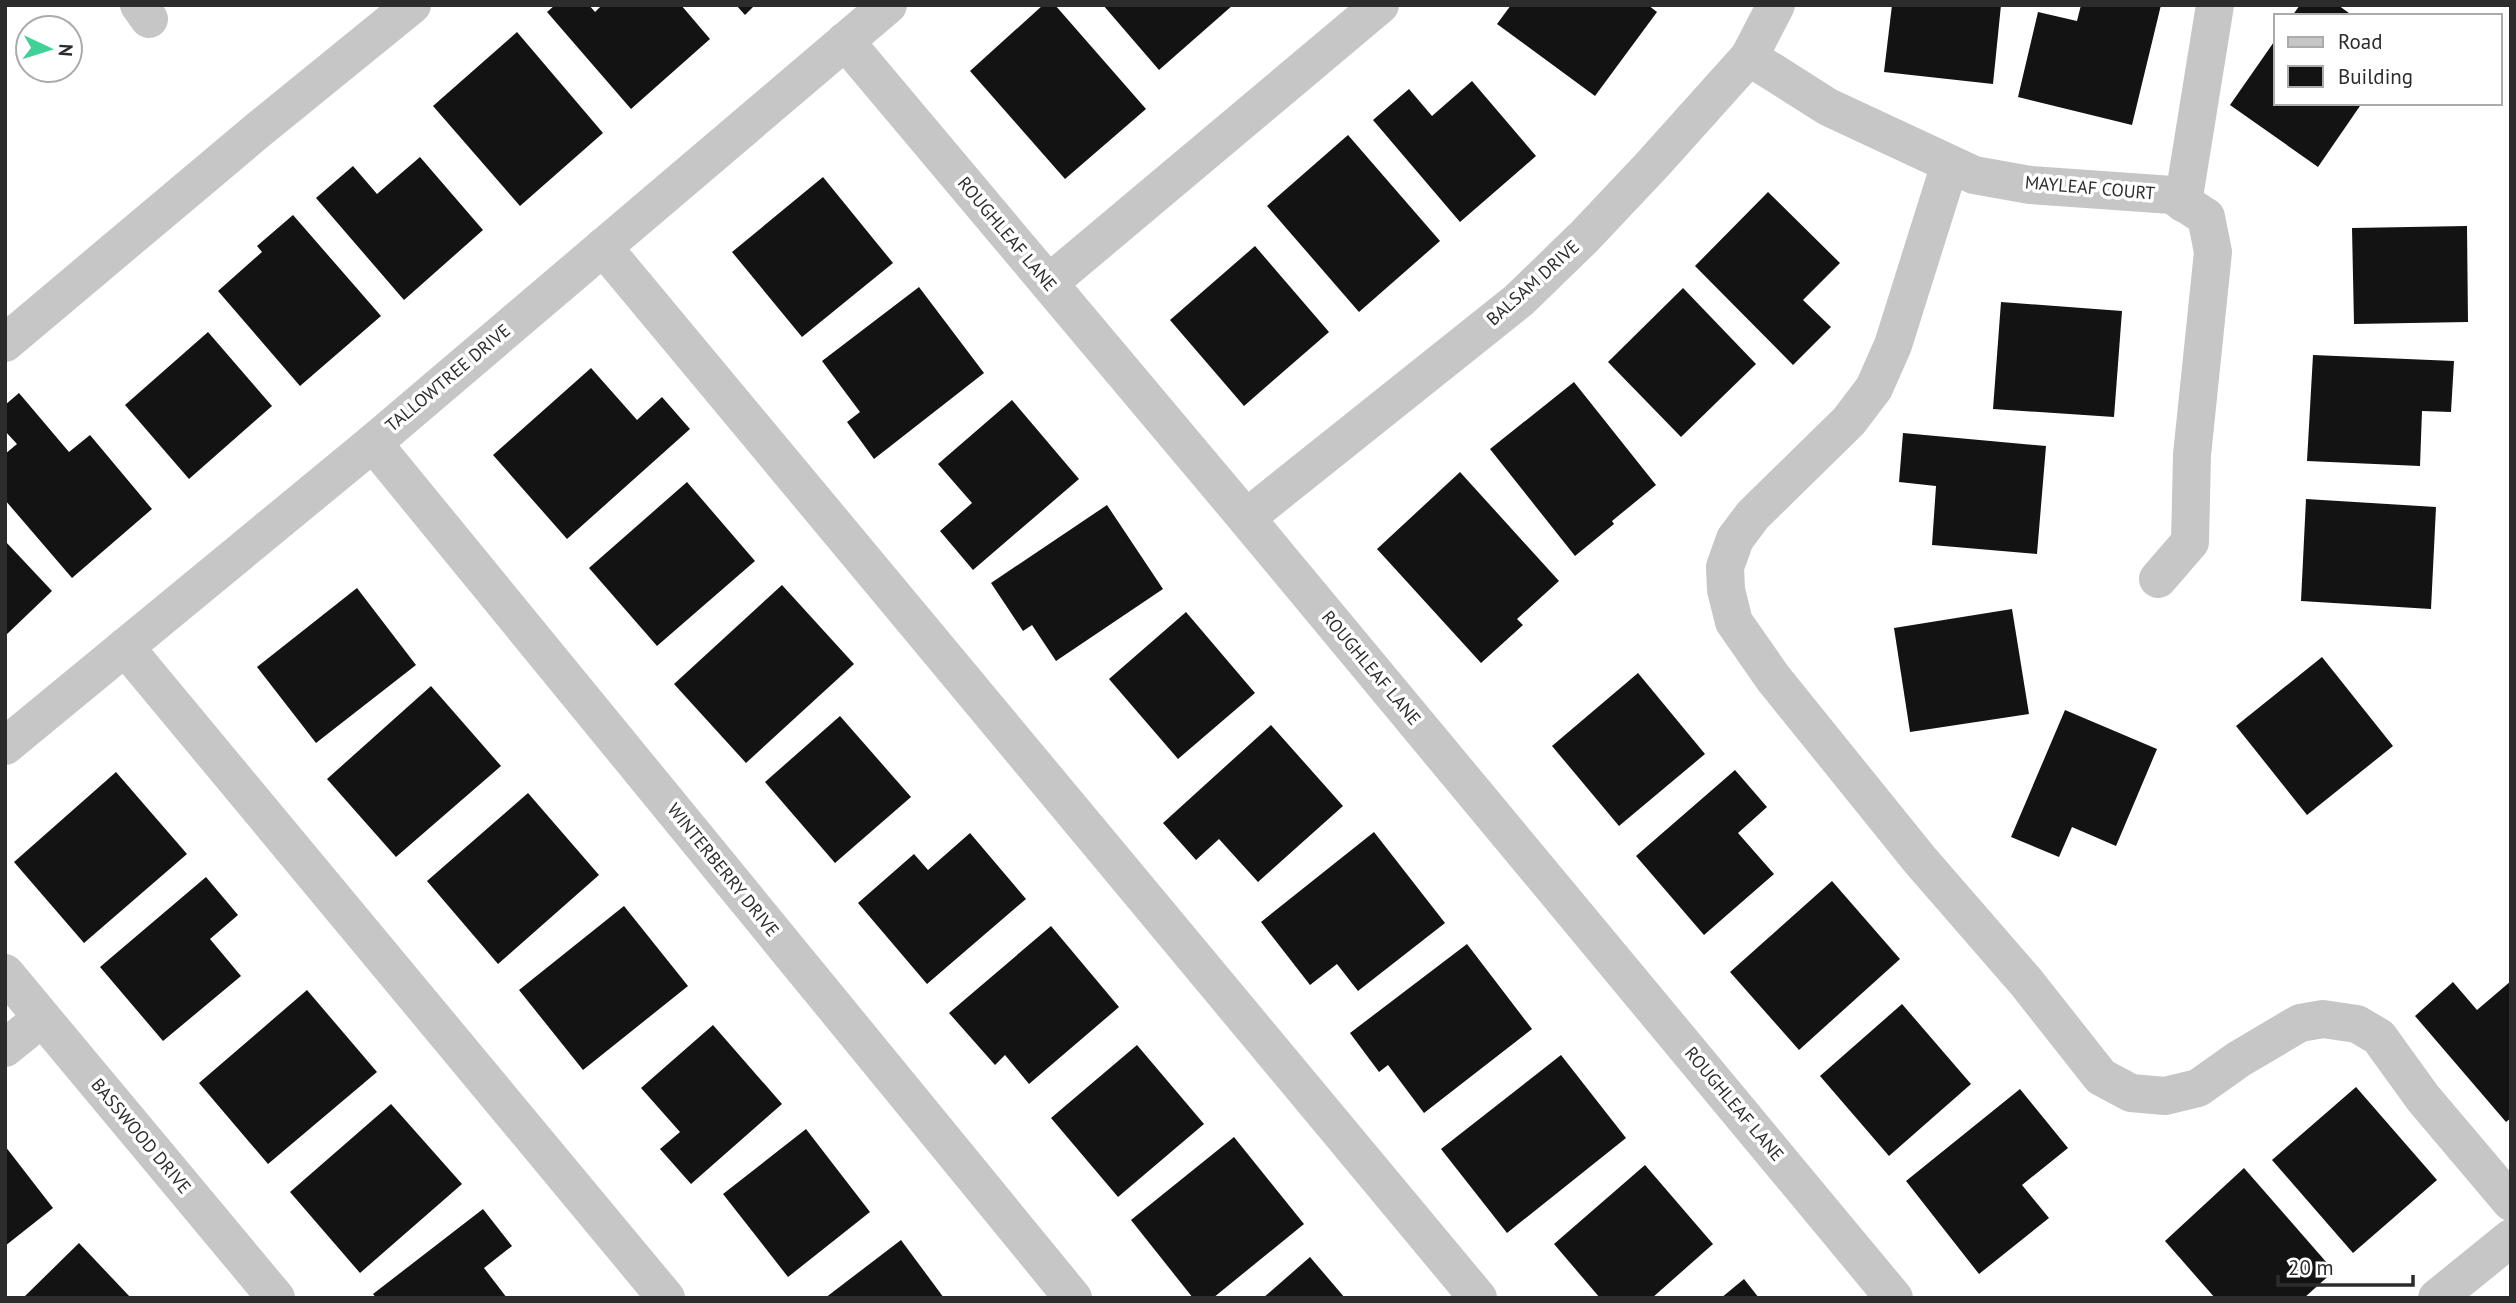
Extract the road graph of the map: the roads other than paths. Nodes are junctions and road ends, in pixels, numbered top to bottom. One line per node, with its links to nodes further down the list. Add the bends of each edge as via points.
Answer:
1 (412, 5): 12 (street)
2 (888, 5): 6 (street, TALLOWTREE DRIVE)
3 (1380, 5): 11 (street)
4 (1776, 5): 7 (street, BALSAM DRIVE)
5 (2216, 5): 9 (street)
6 (845, 41): 10 (street, TALLOWTREE DRIVE); 11 (street, ROUGHLEAF LANE)
7 (1749, 57): 8 (street, MAYLEAF COURT, via 1828,107); 14 (street, BALSAM DRIVE, via 1644,174 1519,300)
8 (1950, 164): 9 (street, MAYLEAF COURT, via 1974,175 2030,185 2172,195); 21 (street, via 1893,345 1874,388 1849,421 1753,515 1735,539 1725,567 1734,622 1773,678 2101,1077 2132,1093 2165,1096 2199,1088 2300,1023 2323,1019 2357,1024 2379,1037 2423,1098)
9 (2183, 203): 15 (street, MAYLEAF COURT, via 2206,217 2213,252 2193,455 2190,542)
10 (603, 247): 13 (street, TALLOWTREE DRIVE); 26 (street)
11 (1049, 283): 14 (street, ROUGHLEAF LANE)
12 (5, 343)
13 (373, 443): 16 (street, TALLOWTREE DRIVE); 25 (street, WINTERBERRY DRIVE)
14 (1246, 517): 27 (street, ROUGHLEAF LANE)
15 (2158, 579)
16 (125, 647): 17 (street, TALLOWTREE DRIVE); 24 (street)
17 (5, 747)
18 (5, 973): 19 (street, BASSWOOD DRIVE)
19 (43, 1018): 20 (street); 23 (street, BASSWOOD DRIVE)
20 (5, 1048)
21 (2511, 1202)
22 (2511, 1238): 28 (street)
23 (276, 1298)
24 (666, 1298)
25 (1073, 1298)
26 (1478, 1298)
27 (1894, 1298)
28 (2437, 1298)

